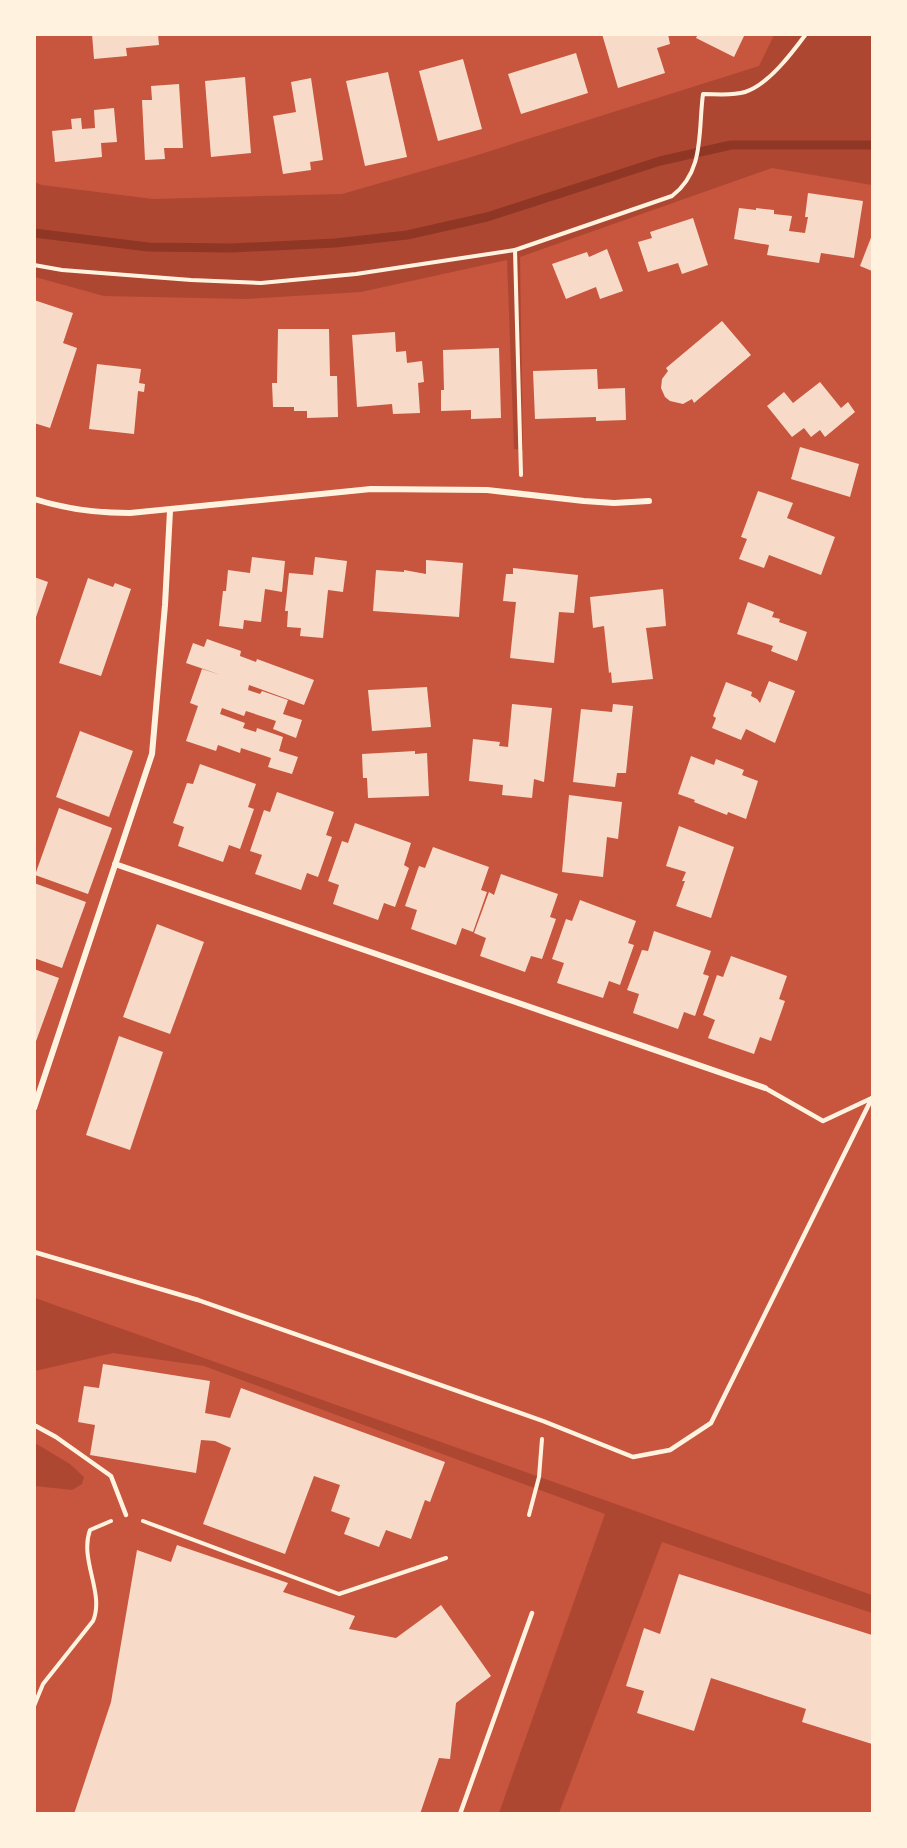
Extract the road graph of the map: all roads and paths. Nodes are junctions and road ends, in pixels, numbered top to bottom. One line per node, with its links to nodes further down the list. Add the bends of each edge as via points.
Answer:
1 (806, 34): 2 (path, via 756,87 735,94 703,94 698,153 688,179 678,191 663,200)
2 (515, 250): 3 (path, via 356,274 261,283); 4 (path)
3 (34, 265)
4 (522, 493): 6 (street, via 604,502); 7 (street, via 371,489)
5 (34, 499): 7 (street, via 99,513)
6 (649, 501)
7 (170, 511): 8 (street, via 152,754)
8 (115, 864): 9 (street); 11 (street)
9 (765, 1088): 10 (lane, via 823,1120)
10 (872, 1097): 13 (lane, via 711,1423 670,1450 633,1457)
11 (34, 1108)
12 (34, 1252): 13 (lane, via 198,1300)
13 (543, 1421): 16 (path, via 539,1477)
14 (34, 1425): 15 (lane, via 111,1476)
15 (126, 1515): 17 (path, via 339,1594); 19 (path, via 90,1530 85,1542 98,1610 42,1684)
16 (529, 1515)
17 (446, 1558)
18 (532, 1613): 20 (lane)
19 (34, 1707)
20 (460, 1814)

